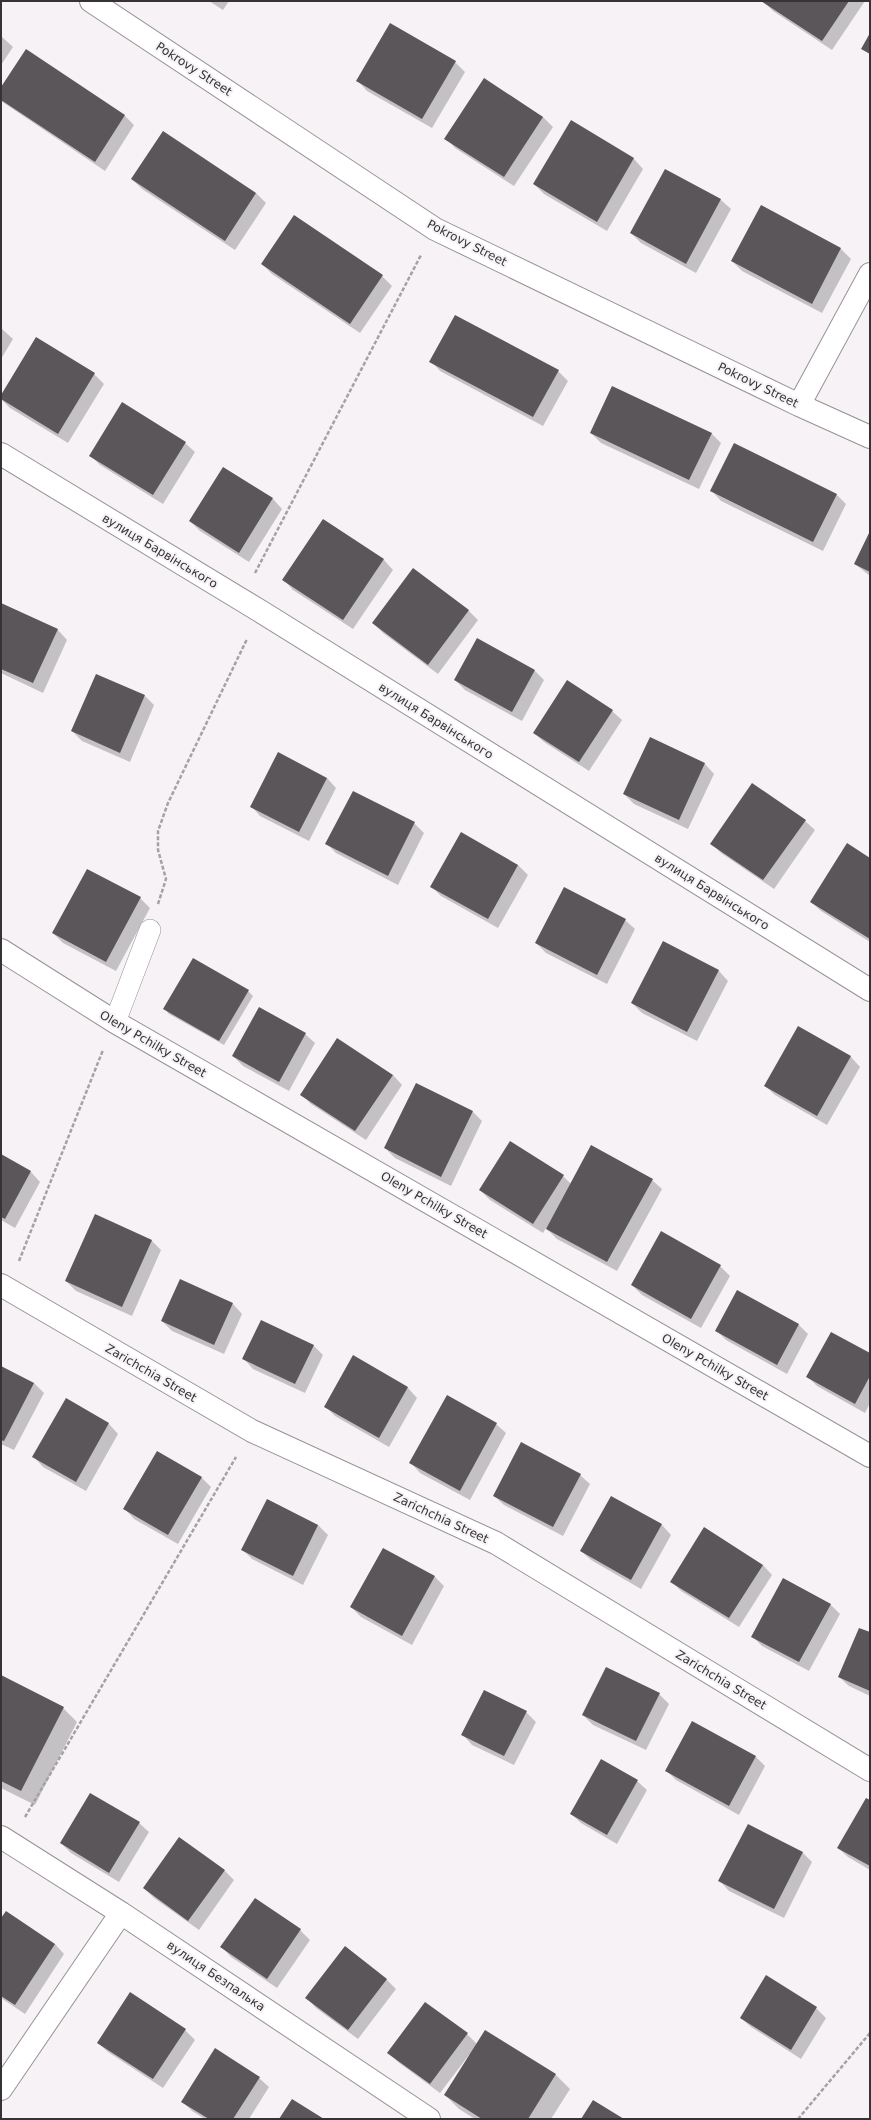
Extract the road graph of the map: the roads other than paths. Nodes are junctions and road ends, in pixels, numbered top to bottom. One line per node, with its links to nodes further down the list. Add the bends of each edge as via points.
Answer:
1 (92, 1): 3 (street, Pokrovy Street, via 435,229)
2 (870, 274): 3 (street)
3 (799, 405): 4 (street, Pokrovy Street)
4 (870, 437)
5 (1, 454): 8 (street, вулиця Барвінського, via 260,611)
6 (150, 930): 9 (lane)
7 (1, 950): 9 (street, Oleny Pchilky Street)
8 (870, 990)
9 (114, 1022): 11 (street, Oleny Pchilky Street)
10 (4, 1288): 12 (street, Zarichchia Street, via 252,1431 496,1543)
11 (870, 1456)
12 (870, 1770)
13 (5, 1840): 14 (street, вулиця Безпалька)
14 (121, 1913): 15 (street); 16 (street, вулиця Безпалька)
15 (1, 2089)
16 (429, 2119)

